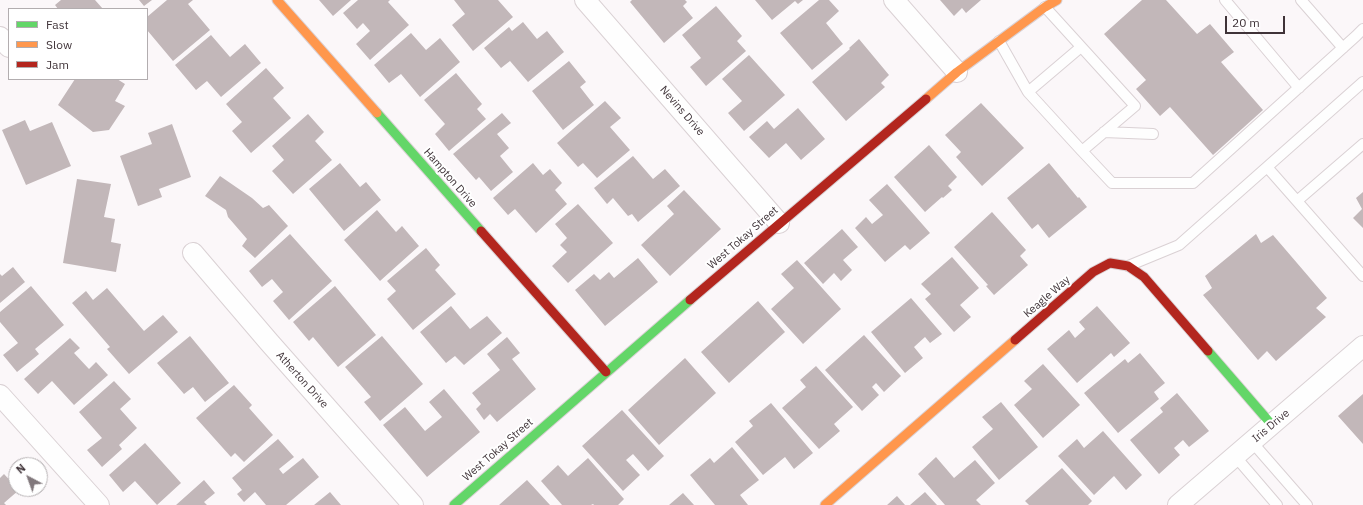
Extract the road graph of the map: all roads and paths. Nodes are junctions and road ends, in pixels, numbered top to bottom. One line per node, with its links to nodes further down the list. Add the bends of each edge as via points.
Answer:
1 (277, 0): 29 (street, Hampton Drive)
2 (585, 0): 24 (street, Nevins Drive)
3 (894, 0): 14 (street)
4 (1057, 0): 7 (street, West Tokay Street)
5 (1225, 0): 16 (lane)
6 (1301, 0): 13 (lane)
7 (1045, 7): 10 (street, West Tokay Street); 12 (lane)
8 (1360, 32): 13 (lane)
9 (0, 37): 11 (street)
10 (999, 41): 14 (street, West Tokay Street); 17 (lane)
11 (8, 46)
12 (1082, 47): 17 (lane); 18 (lane, via 1135,106)
13 (1343, 48): 16 (lane)
14 (957, 72): 24 (street, West Tokay Street)
15 (1363, 82): 22 (lane)
16 (1299, 88): 21 (lane, via 1193,183 1112,183)
17 (1028, 92): 21 (lane)
18 (1104, 132): 19 (lane); 21 (lane)
19 (1153, 134)
20 (1363, 144): 23 (lane)
21 (1082, 151)
22 (1267, 167): 23 (lane); 26 (lane, via 1179,245)
23 (1297, 201): 27 (lane)
24 (779, 223): 29 (street, West Tokay Street)
25 (192, 253): 35 (street, Atherton Drive)
26 (1128, 266): 31 (street, Keagle Way, via 1144,277); 37 (street, Keagle Way, via 1110,263 1093,272)
27 (1363, 276)
28 (1363, 346): 31 (street, Iris Drive)
29 (606, 372): 36 (street, West Tokay Street)
30 (0, 395): 34 (street)
31 (1272, 425): 32 (street, Iris Drive)
32 (1252, 442): 33 (street, Iris Drive); 40 (lane)
33 (1235, 456): 38 (street, Iris Drive); 39 (lane)
34 (98, 505)
35 (414, 505)
36 (454, 505)
37 (826, 505)
38 (1178, 505)
39 (1277, 505)
40 (1307, 505)

